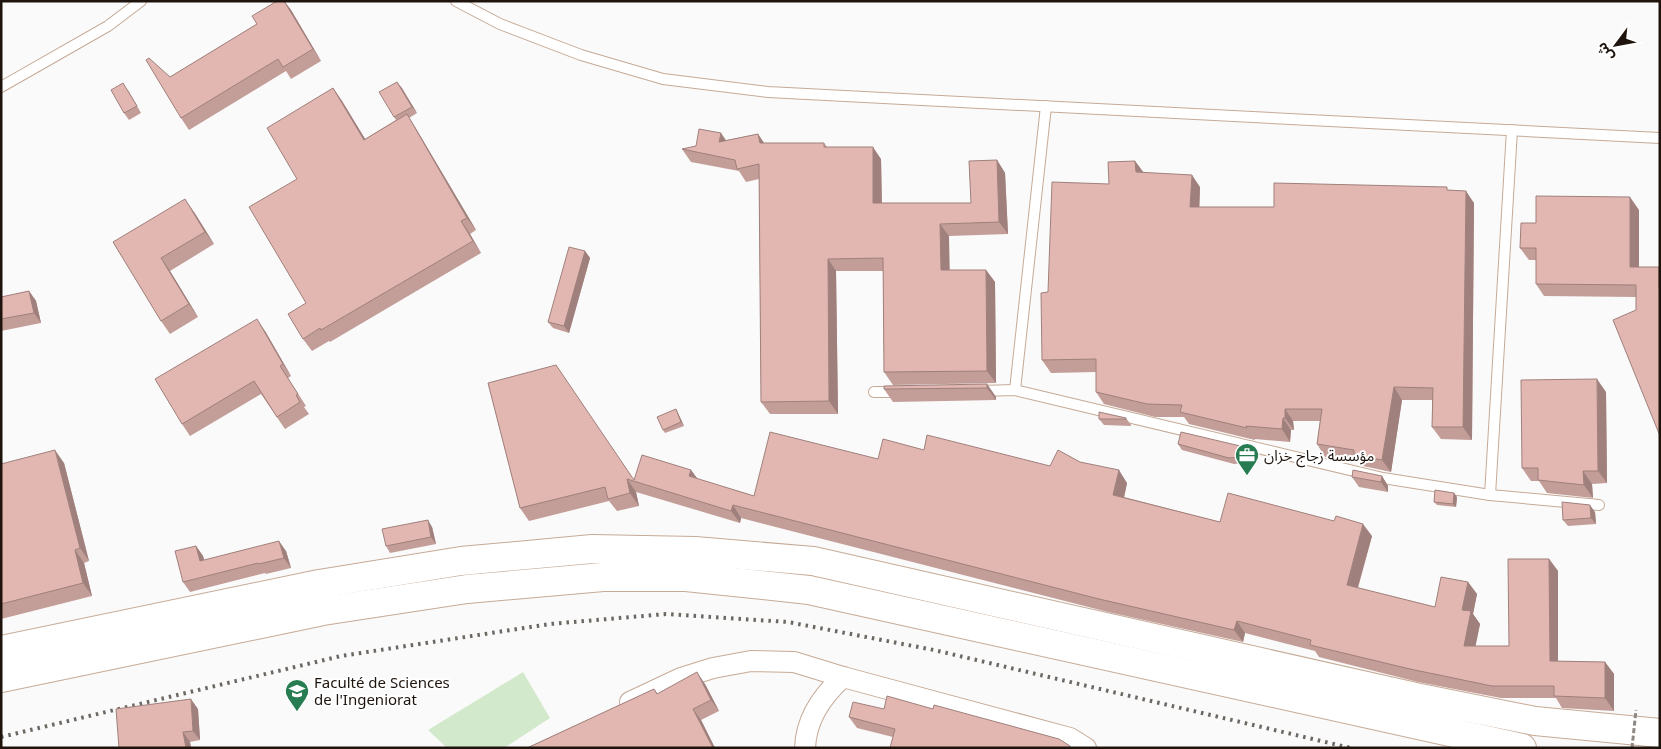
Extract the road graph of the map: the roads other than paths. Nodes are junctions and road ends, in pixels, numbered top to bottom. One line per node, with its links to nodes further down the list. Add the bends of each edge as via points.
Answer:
1 (141, 1): 3 (lane, via 108,26)
2 (456, 1): 4 (lane, via 500,24 581,55 663,79 768,92)
3 (1, 87)
4 (1046, 106): 5 (lane); 7 (lane)
5 (1512, 130): 6 (lane); 11 (lane)
6 (1660, 138)
7 (1015, 390): 9 (lane); 11 (lane, via 1383,478)
8 (912, 391): 10 (lane)
9 (968, 391)
10 (874, 392)
11 (1490, 495): 12 (lane)
12 (1599, 505)
13 (1, 650): 17 (main road, via 319,584 461,561 592,549 695,551 813,562 1535,721)
14 (843, 677): 16 (street, via 794,662 751,661 681,678); 18 (street, via 819,702); 19 (street, via 1070,738)
15 (1, 678): 20 (main road, via 323,611 468,589 603,577 686,577 809,590)
16 (610, 711)
17 (1660, 733)
18 (805, 748)
19 (1086, 748)
20 (1522, 748)

